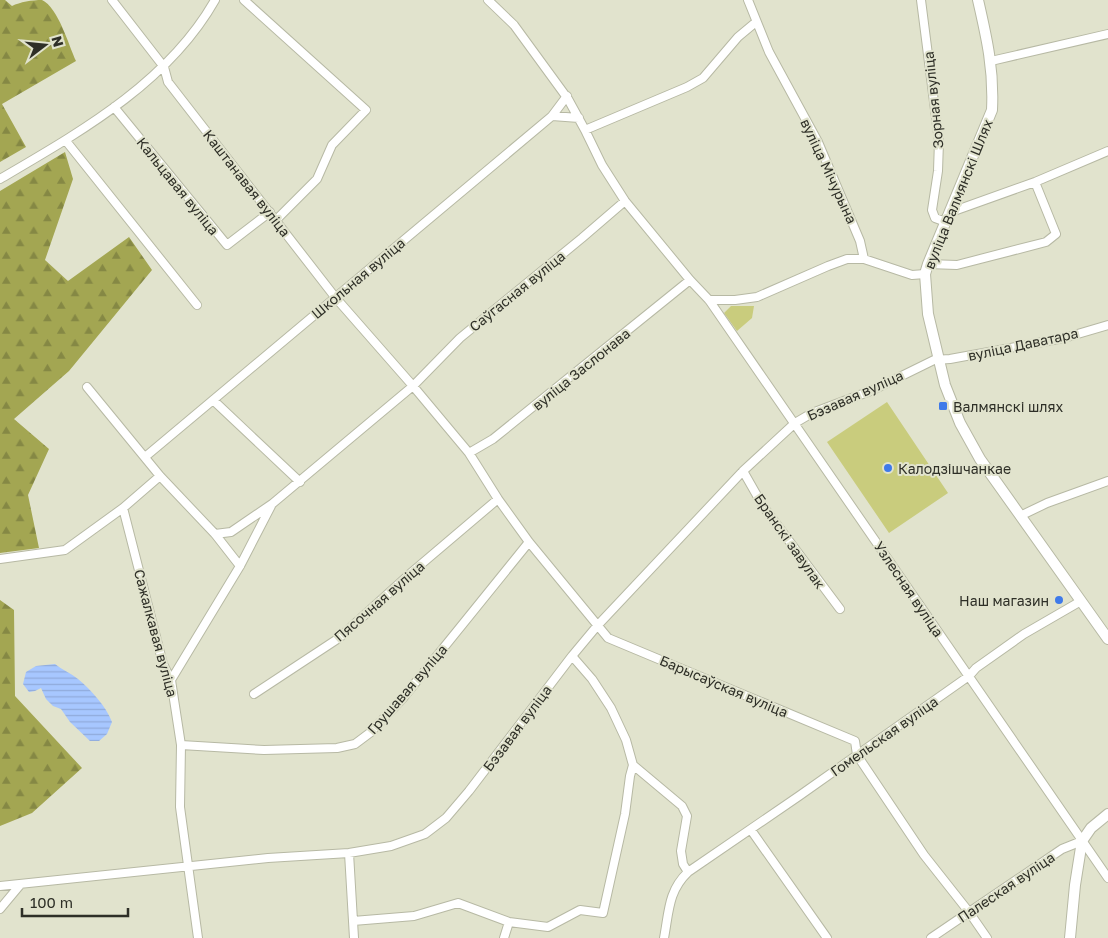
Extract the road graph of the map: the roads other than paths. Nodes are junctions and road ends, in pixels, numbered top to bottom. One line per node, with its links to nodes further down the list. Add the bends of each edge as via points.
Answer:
1 (112, 0): 11 (street, Каштанавая вуліца)
2 (215, 0): 11 (street, via 195,30)
3 (244, 0): 24 (street, via 366,110 332,145 317,179)
4 (488, 0): 12 (street, via 514,25)
5 (748, 0): 8 (street, вуліца Мічурына)
6 (921, 0): 25 (street, Зорная вуліца, via 939,141 932,210 935,218)
7 (978, 0): 10 (main road, вуліца Валмянскі Шлях)
8 (756, 22): 16 (street, via 703,78); 26 (street, вуліца Мічурына, via 818,142 860,241)
9 (1108, 34): 10 (street)
10 (991, 61): 23 (main road, вуліца Валмянскі Шлях, via 992,110)
11 (164, 66): 13 (street); 22 (street, Каштанавая вуліца, via 168,82)
12 (567, 96): 14 (street, Школьная вуліца); 15 (street)
13 (114, 107): 17 (street); 22 (street, Кальцавая вуліца, via 227,245)
14 (552, 116): 15 (street); 30 (street, Школьная вуліца)
15 (578, 118): 16 (street)
16 (585, 130): 21 (street, via 602,166)
17 (66, 140): 19 (street); 32 (street)
18 (1108, 151): 20 (street)
19 (0, 179)
20 (1035, 182): 23 (street); 27 (street, via 1056,234 1046,242 957,265)
21 (625, 201): 29 (street); 35 (street, Саўгасная вуліца, via 460,338)
22 (270, 212): 24 (street, Каштанавая вуліца)
23 (951, 212): 25 (main road, вуліца Валмянскі Шлях)
24 (276, 220): 30 (street, Каштанавая вуліца)
25 (946, 222): 27 (main road, вуліца Валмянскі Шлях)
26 (864, 259): 28 (street, via 912,275); 31 (street, via 847,259 758,297)
27 (928, 264): 28 (main road, вуліца Валмянскі Шлях)
28 (925, 274): 34 (main road, вуліца Валмянскі Шлях, via 926,301)
29 (690, 280): 31 (street); 39 (street, вуліца Заслонава, via 494,439)
30 (335, 297): 35 (street); 37 (street, Школьная вуліца)
31 (709, 300): 38 (street, Узлесная вуліца)
32 (197, 306)
33 (1108, 325): 34 (street, вуліца Даватара, via 1064,338)
34 (938, 360): 38 (street, Бэзавая вуліца, via 812,413); 48 (main road, вуліца Валмянскі Шлях, via 960,422 980,459)
35 (413, 386): 39 (street); 44 (street, Саўгасная вуліца)
36 (87, 388): 40 (street)
37 (213, 400): 40 (street, Школьная вуліца); 44 (street)
38 (796, 423): 41 (street, Бэзавая вуліца); 58 (street, Узлесная вуліца)
39 (469, 453): 45 (street)
40 (146, 458): 42 (street)
41 (744, 471): 54 (street, Бранскі завулак, via 763,506); 55 (street, Бэзавая вуліца)
42 (160, 476): 47 (street); 49 (street)
43 (1108, 481): 48 (street)
44 (300, 482): 46 (street, Саўгасная вуліца)
45 (498, 499): 50 (street); 60 (street, Пясочная вуліца, via 339,638)
46 (272, 504): 49 (street, Саўгасная вуліца, via 231,532); 52 (street)
47 (123, 508): 51 (street, via 65,550); 59 (street, Сажалкавая вуліца, via 163,664)
48 (1020, 516): 53 (main road, вуліца Валмянскі Шлях)
49 (214, 534): 52 (street)
50 (529, 542): 55 (street); 62 (street, Грушавая вуліца, via 402,698 371,732 355,744 337,748 264,750)
51 (0, 559)
52 (240, 566): 59 (street)
53 (1081, 601): 56 (main road, вуліца Валмянскі Шлях); 58 (street, Гомельская вуліца, via 1024,634)
54 (840, 609)
55 (597, 626): 57 (street, Бэзавая вуліца); 61 (street, Барысаўская вуліца, via 608,638)
56 (1108, 639)
57 (572, 656): 65 (street, via 612,708); 69 (street, Бэзавая вуліца, via 446,818 425,834 391,846)
58 (969, 676): 63 (street, Гомельская вуліца); 68 (street, Узлесная вуліца)
59 (171, 680): 62 (street, Сажалкавая вуліца)
60 (254, 694)
61 (855, 740): 63 (street, Барысаўская вуліца); 64 (street)
62 (181, 745): 70 (street, Сажалкавая вуліца, via 180,807)
63 (870, 746): 64 (street, Гомельская вуліца)
64 (857, 755): 67 (street, Гомельская вуліца); 76 (street, via 924,855)
65 (634, 765): 71 (street, via 682,806 687,816 681,851); 78 (street, via 603,913 580,910 548,927)
66 (1108, 814): 68 (main road, via 1090,828)
67 (751, 830): 71 (street, Гомельская вуліца); 83 (street)
68 (1082, 841): 72 (street, Узлесная вуліца); 76 (street, Палеская вуліца, via 1062,848); 86 (main road)
69 (349, 853): 70 (street, Бэзавая вуліца); 77 (street)
70 (189, 867): 73 (street, Бэзавая вуліца); 79 (street, Сажалкавая вуліца)
71 (688, 872): 82 (street, via 674,890)
72 (1108, 878)
73 (20, 885): 74 (street, Бэзавая вуліца); 75 (street)
74 (0, 886)
75 (0, 908)
76 (970, 912): 84 (street, Палеская вуліца); 85 (street)
77 (353, 921): 78 (street, via 414,916 458,903); 80 (street)
78 (509, 922): 81 (street)
79 (198, 938)
80 (354, 938)
81 (504, 938)
82 (664, 938)
83 (827, 938)
84 (931, 938)
85 (987, 938)
86 (1070, 938)

